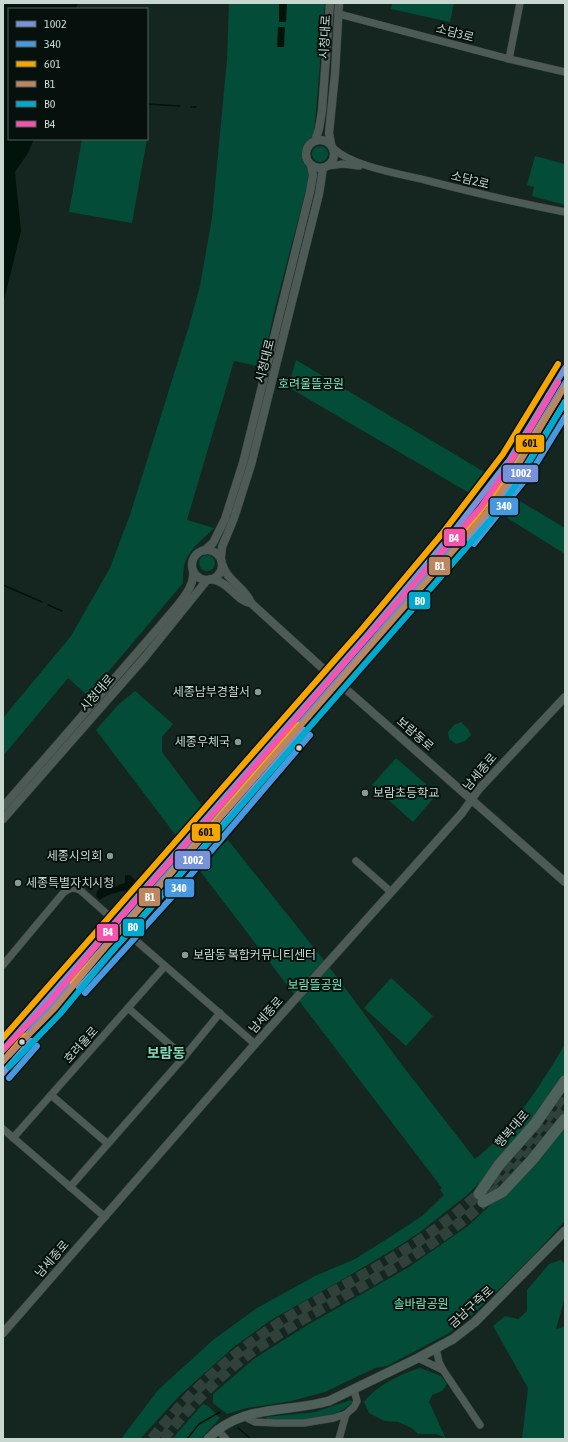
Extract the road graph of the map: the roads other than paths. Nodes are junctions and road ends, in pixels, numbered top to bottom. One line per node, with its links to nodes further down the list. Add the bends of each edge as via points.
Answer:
1 (330, 3): 7 (street, 시청대로, via 322,111)
2 (339, 3): 4 (street, 시청대로)
3 (520, 3): 5 (street)
4 (338, 14): 5 (street, 소담3로); 8 (street, 시청대로, via 329,133)
5 (509, 59): 6 (street, 소담3로)
6 (565, 72)
7 (315, 141): 8 (street, via 322,140); 9 (street, via 306,150 307,160)
8 (332, 146): 10 (street, via 344,157); 11 (street, via 334,158)
9 (311, 165): 11 (street, via 318,168); 15 (street, 시청대로, via 313,175 310,192 243,463 225,519 213,543)
10 (369, 166): 11 (street, via 335,164); 12 (street, 소담2로)
11 (326, 167): 16 (street, 시청대로, via 245,488 222,546)
12 (565, 212)
13 (565, 368): 21 (street, via 510,459 447,540)
14 (565, 402): 22 (street, via 524,469 384,642)
15 (205, 550): 16 (street, via 214,551); 18 (street, via 194,557)
16 (221, 557): 17 (street)
17 (223, 566): 19 (street, via 219,575); 20 (street, via 225,572 249,597)
18 (194, 571): 19 (street, via 199,577); 25 (street, 시청대로, via 193,582 186,594 161,625)
19 (209, 580): 20 (street, via 218,580 245,602); 26 (street, 시청대로)
20 (251, 603): 21 (street, 보람동로)
21 (331, 676): 22 (street, 보람동로); 30 (street)
22 (343, 686): 24 (street, 보람동로); 31 (street)
23 (565, 697): 24 (street, 남세종로, via 480,789)
24 (472, 801): 28 (street, 보람동로); 29 (street, 남세종로)
25 (3, 807)
26 (3, 819)
27 (356, 861): 29 (street)
28 (565, 882)
29 (391, 892): 38 (street, 남세종로)
30 (116, 922): 34 (street, via 74,887 64,892); 39 (street)
31 (136, 923): 32 (street); 33 (street)
32 (133, 938): 33 (street, via 126,939); 35 (street)
33 (119, 945): 41 (street)
34 (3, 965)
35 (166, 966): 36 (street, 호려울로); 37 (street)
36 (128, 1008): 40 (street); 43 (street, 호려울로)
37 (220, 1013): 38 (street); 40 (street)
38 (255, 1044): 49 (street, 남세종로)
39 (3, 1050)
40 (184, 1057): 47 (street)
41 (3, 1073)
42 (565, 1081): 44 (highway, 행복대로, via 535,1124 499,1165 481,1198 502,1192)
43 (51, 1095): 46 (street, 호려울로); 47 (street)
44 (565, 1119)
45 (3, 1129): 46 (street)
46 (13, 1138): 48 (street)
47 (107, 1143): 48 (street)
48 (70, 1187): 49 (street)
49 (105, 1217): 51 (street, 남세종로)
50 (565, 1231): 52 (main road, 금남구즉로, via 475,1322)
51 (3, 1333)
52 (436, 1348): 53 (main road, 금남구즉로); 54 (street)
53 (418, 1358): 54 (street); 55 (main road, 금남구즉로)
54 (443, 1370): 58 (street)
55 (354, 1390): 56 (street, via 357,1401); 57 (main road, 금남구즉로, via 314,1405)
56 (346, 1414): 57 (street, via 290,1423 255,1422); 62 (street)
57 (243, 1416): 59 (main road, 금남구즉로)
58 (480, 1425)
59 (217, 1429): 60 (main road, 금남구즉로); 61 (street)
60 (208, 1439)
61 (226, 1439)
62 (339, 1439)

